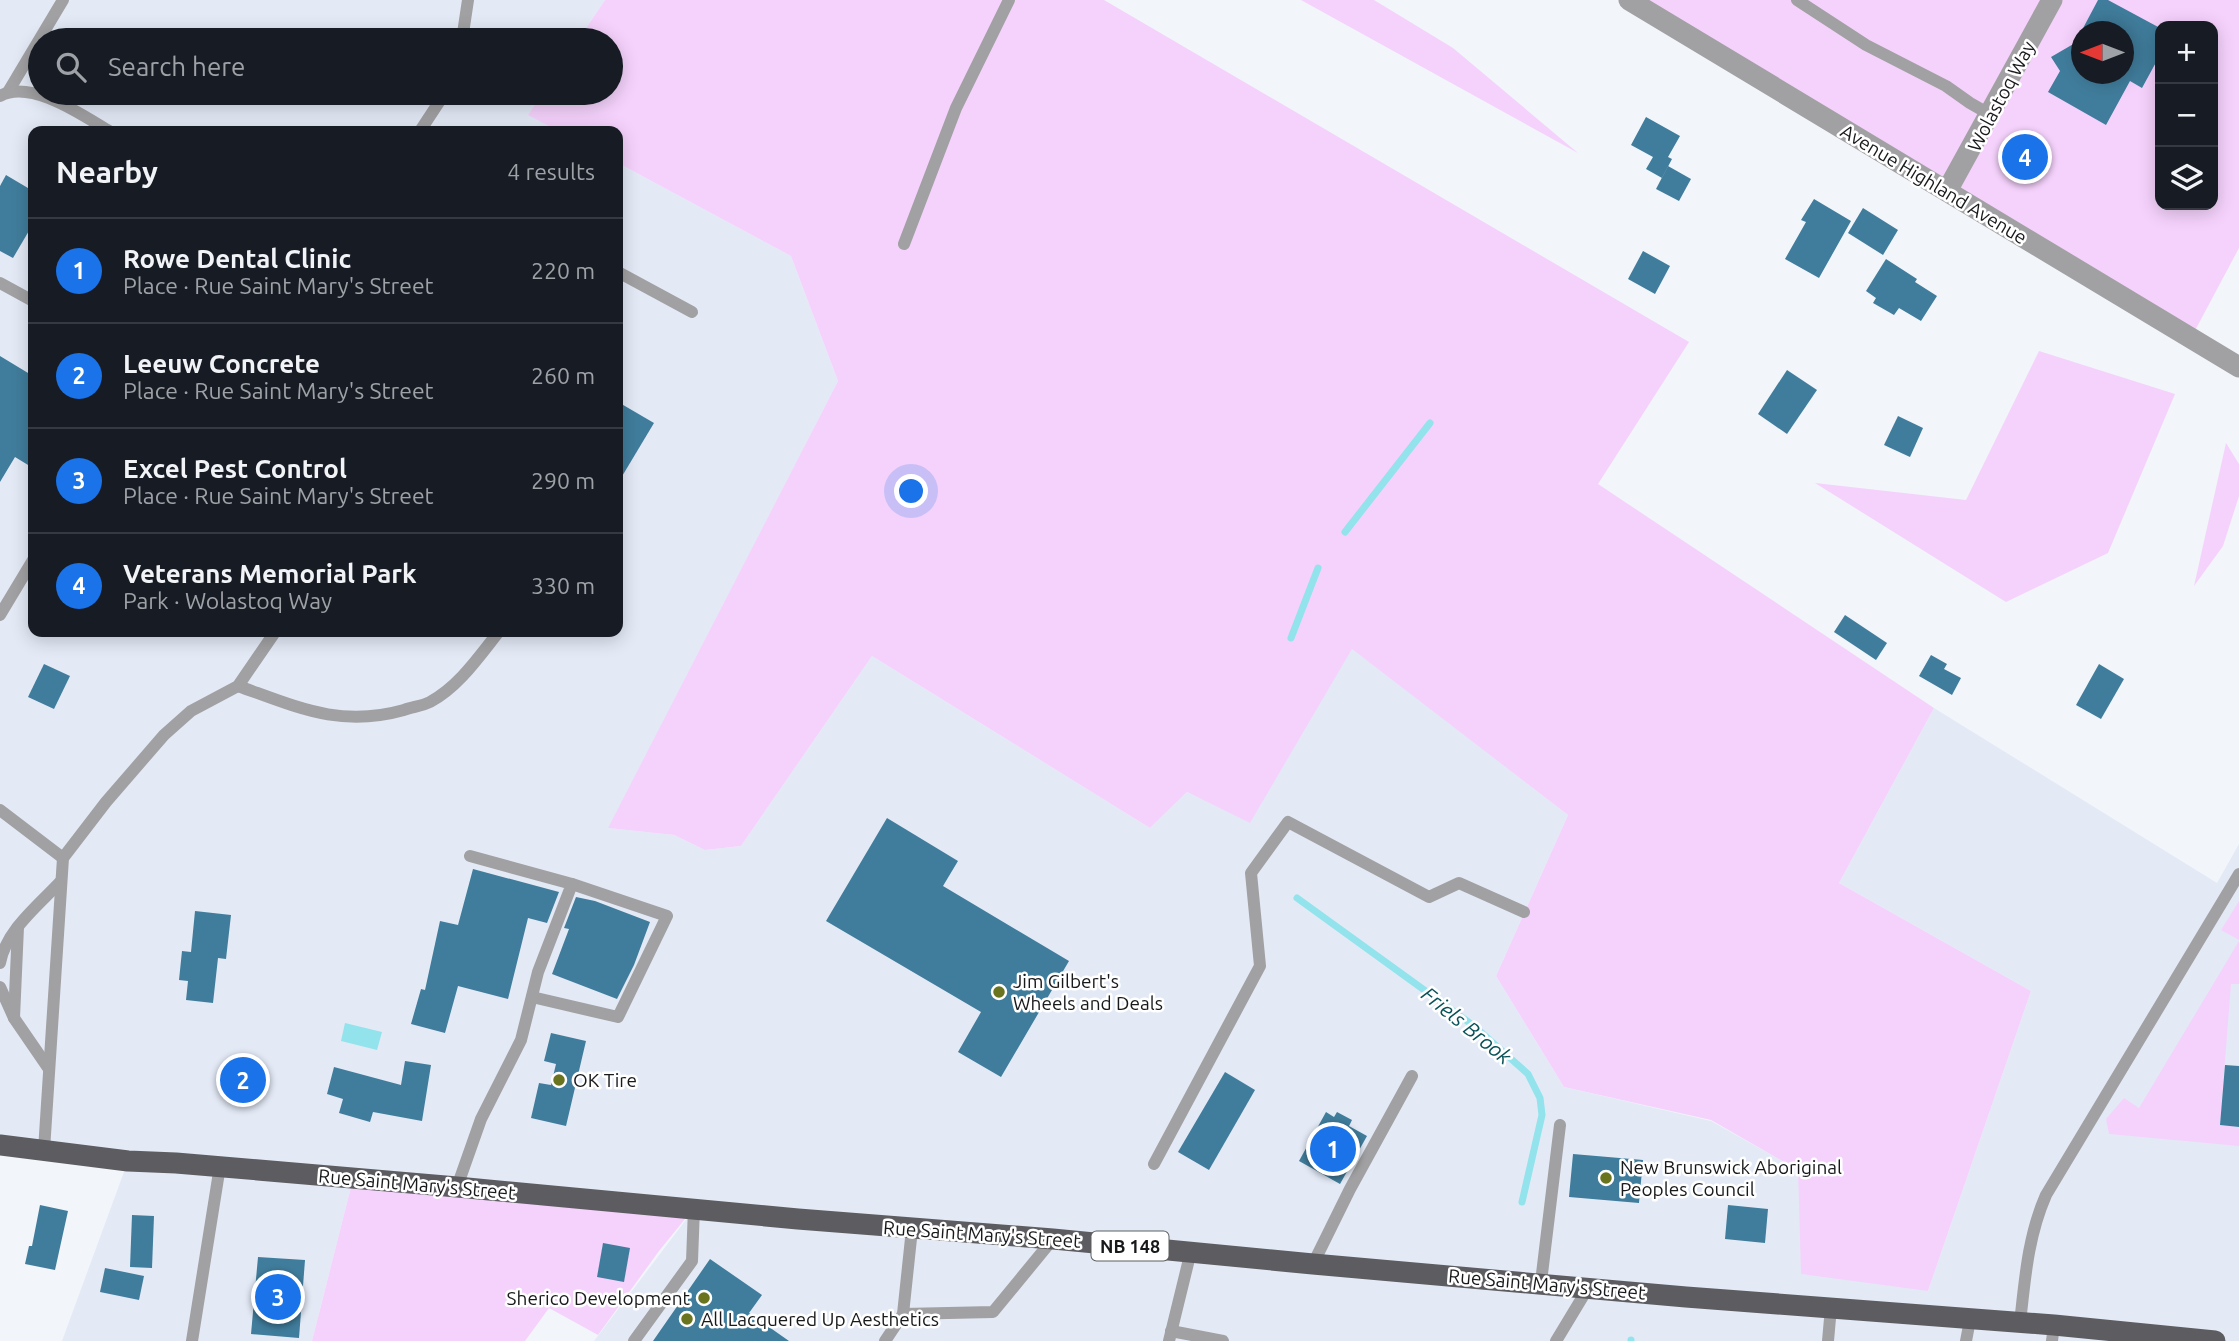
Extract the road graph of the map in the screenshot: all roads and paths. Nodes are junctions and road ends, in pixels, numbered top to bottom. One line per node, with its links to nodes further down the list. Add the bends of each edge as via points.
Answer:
1 (63, 0): 7 (lane)
2 (468, 0): 8 (lane)
3 (1009, 0): 18 (lane, via 956,108)
4 (1629, 0): 17 (street, Avenue Highland Avenue)
5 (1797, 0): 14 (lane, via 1866,45)
6 (2052, 0): 14 (street, Wolastoq Way)
7 (45, 28)
8 (463, 28)
9 (28, 56): 10 (lane)
10 (4, 94): 11 (lane)
11 (28, 95)
12 (62, 105): 15 (lane)
13 (437, 105): 16 (lane)
14 (1991, 114): 17 (street, Wolastoq Way)
15 (101, 126)
16 (422, 126)
17 (1947, 191): 23 (street, Avenue Highland Avenue)
18 (904, 244)
19 (623, 275): 22 (lane)
20 (0, 283): 21 (lane)
21 (28, 298)
22 (692, 312)
23 (2239, 367)
24 (28, 568): 25 (lane)
25 (0, 615)
26 (272, 637): 28 (lane)
27 (495, 637): 28 (lane, via 465,674 429,702 383,716 313,713)
28 (238, 686): 31 (lane, via 191,711 164,735)
29 (0, 810): 31 (lane)
30 (470, 856): 34 (lane)
31 (63, 858): 33 (lane)
32 (2239, 874): 59 (lane, via 2046,1195 2028,1251)
33 (61, 881): 36 (lane); 41 (lane)
34 (572, 884): 39 (lane); 39 (lane, via 667,916 618,1017)
35 (1524, 912): 46 (lane, via 1459,883 1429,897 1288,822 1251,873 1260,966)
36 (18, 926): 37 (lane, via 2,950); 40 (lane)
37 (0, 963)
38 (0, 987): 40 (lane)
39 (531, 997): 48 (lane, via 521,1040 481,1119)
40 (15, 1018): 41 (lane)
41 (49, 1069): 45 (lane)
42 (1412, 1076): 53 (lane)
43 (1560, 1125): 54 (lane)
44 (0, 1145): 45 (main road, Rue Saint Mary's Street / NB 148)
45 (44, 1150): 47 (main road, Rue Saint Mary's Street / NB 148)
46 (1154, 1164)
47 (220, 1166): 48 (main road, Rue Saint Mary's Street / NB 148); 63 (lane)
48 (457, 1186): 49 (main road, Rue Saint Mary's Street / NB 148)
49 (694, 1208): 50 (main road, Rue Saint Mary's Street / NB 148); 64 (lane, via 692,1261)
50 (912, 1228): 51 (main road, Rue Saint Mary's Street / NB 148); 57 (lane)
51 (1053, 1238): 52 (main road, Rue Saint Mary's Street / NB 148); 57 (lane, via 993,1311)
52 (1191, 1251): 53 (main road, Rue Saint Mary's Street / NB 148); 61 (lane)
53 (1313, 1264): 54 (main road, Rue Saint Mary's Street / NB 148)
54 (1541, 1282): 55 (main road, Rue Saint Mary's Street / NB 148)
55 (1588, 1288): 56 (main road, Rue Saint Mary's Street / NB 148); 67 (lane)
56 (1831, 1307): 58 (main road, Rue Saint Mary's Street / NB 148); 68 (lane)
57 (902, 1314): 65 (lane)
58 (1970, 1320): 59 (main road, Rue Saint Mary's Street / NB 148); 69 (lane)
59 (2020, 1323): 60 (main road, Rue Saint Mary's Street / NB 148)
60 (2053, 1333): 62 (main road, Rue Saint Mary's Street / NB 148)
61 (1170, 1336): 66 (lane)
62 (2175, 1339): 70 (main road, Rue Saint Mary's Street / NB 148)
63 (192, 1341)
64 (635, 1341)
65 (885, 1341)
66 (1223, 1341)
67 (1556, 1341)
68 (1828, 1341)
69 (1966, 1341)
70 (2215, 1341)

